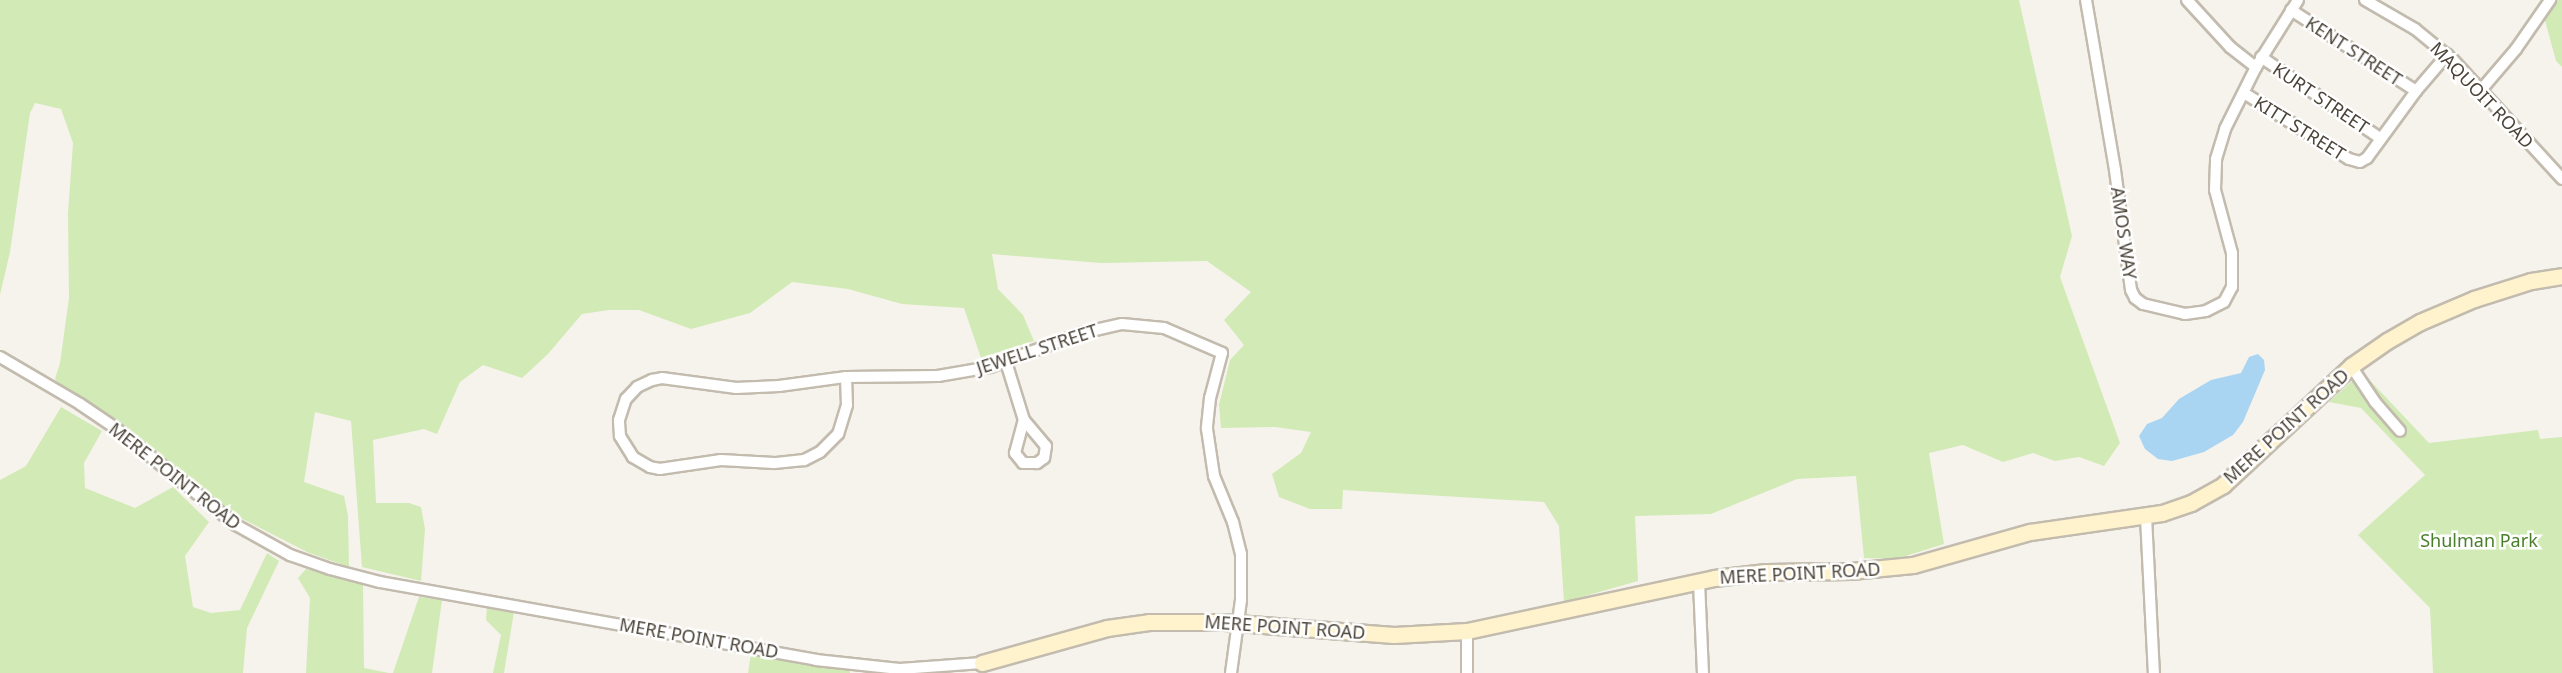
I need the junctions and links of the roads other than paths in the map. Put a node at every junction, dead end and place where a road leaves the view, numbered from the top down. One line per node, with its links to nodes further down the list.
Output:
1 (2086, 0): 11 (street, AMOS WAY)
2 (2187, 0): 8 (street, KURT STREET)
3 (2298, 0): 6 (street, AMOS WAY)
4 (2365, 0): 7 (street, MAQUOIT ROAD)
5 (2550, 0): 9 (street)
6 (2291, 10): 8 (street, AMOS WAY); 10 (street, KENT STREET)
7 (2447, 55): 9 (street, MAQUOIT ROAD); 10 (street)
8 (2258, 62): 11 (street, AMOS WAY); 12 (street, KURT STREET)
9 (2481, 90): 13 (street, MAQUOIT ROAD)
10 (2416, 91): 12 (street)
11 (2244, 93): 12 (street, KITT STREET)
12 (2381, 138)
13 (2562, 179)
14 (2562, 276): 17 (street, MERE POINT ROAD)
15 (0, 357): 25 (street, MERE POINT ROAD)
16 (1006, 362): 18 (street, JEWELL STREET); 19 (street); 23 (street, JEWELL STREET)
17 (2352, 366): 20 (street); 21 (street, MERE POINT ROAD)
18 (846, 377): 18 (street, JEWELL STREET)
19 (1024, 420)
20 (2400, 431)
21 (2146, 516): 22 (street, MERE POINT ROAD); 29 (street)
22 (1699, 582): 24 (street, MERE POINT ROAD); 28 (street)
23 (1238, 623): 24 (street, MERE POINT ROAD); 25 (street, MERE POINT ROAD); 26 (street)
24 (1467, 631): 27 (street)
25 (977, 668)
26 (1231, 673)
27 (1467, 673)
28 (1703, 673)
29 (2154, 673)

